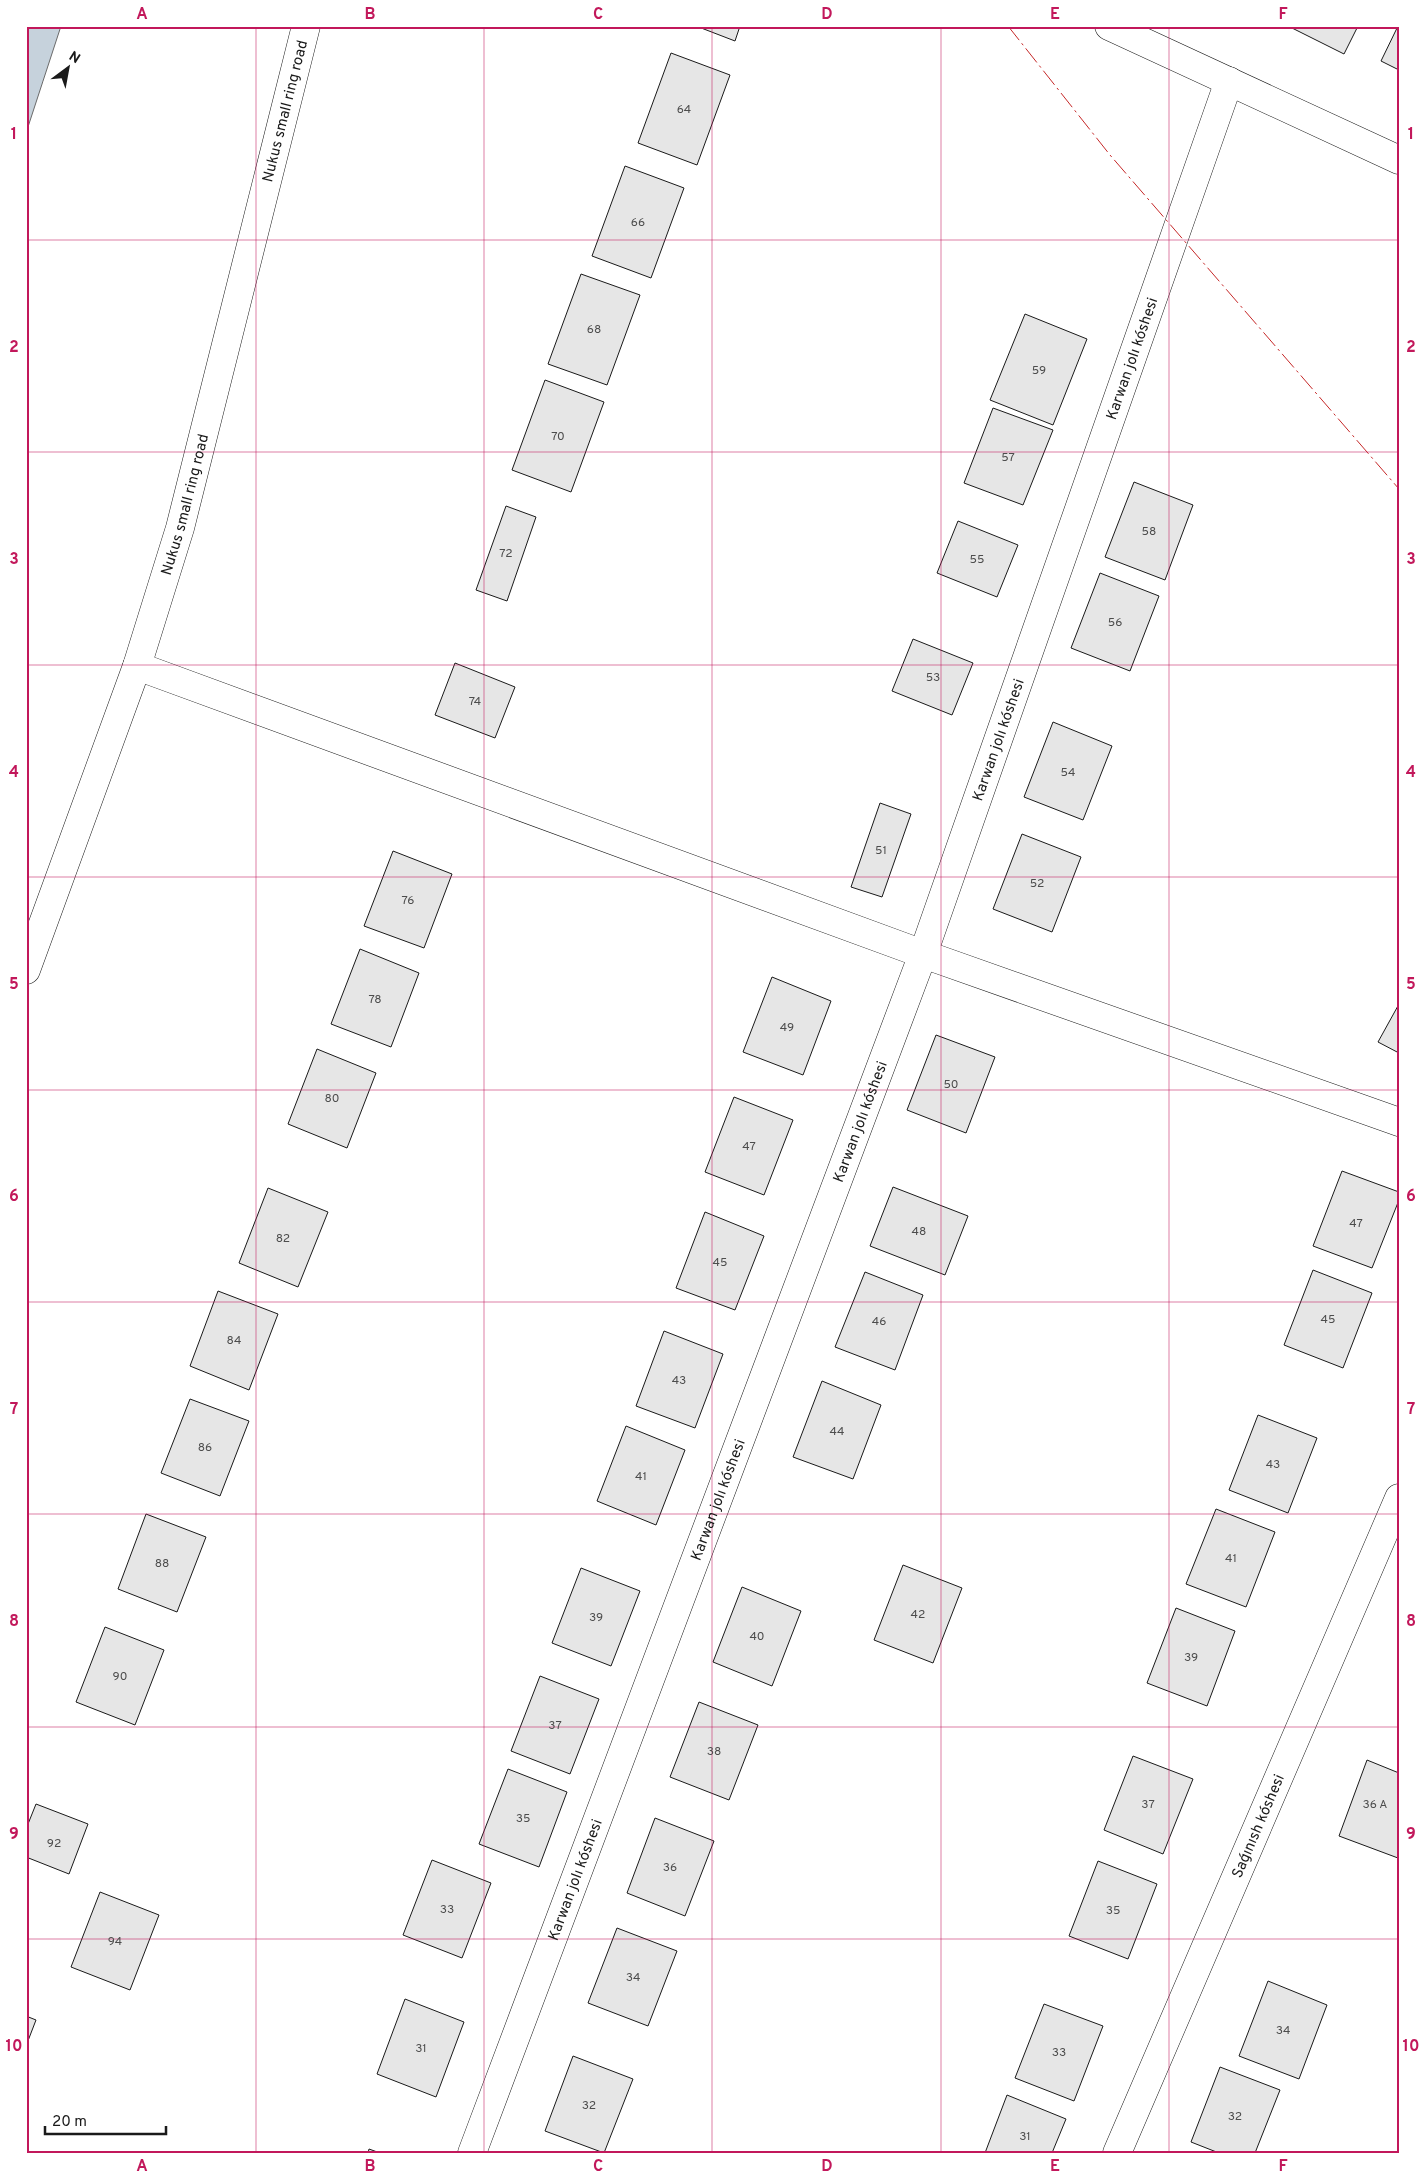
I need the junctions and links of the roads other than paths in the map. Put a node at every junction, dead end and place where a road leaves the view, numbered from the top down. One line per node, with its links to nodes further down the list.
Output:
1 (306, 26): 5 (street, Nukus small ring road)
2 (1109, 26): 3 (street)
3 (1229, 82): 4 (street); 6 (street, Karwan jolı kóshesi)
4 (1399, 160)
5 (137, 666): 6 (street); 7 (street, Nukus small ring road)
6 (923, 954): 8 (street); 10 (street, Karwan jolı kóshesi)
7 (26, 970)
8 (1399, 1122)
9 (1399, 1498): 11 (street, Saǵınısh kóshesi)
10 (472, 2153)
11 (1117, 2153)

